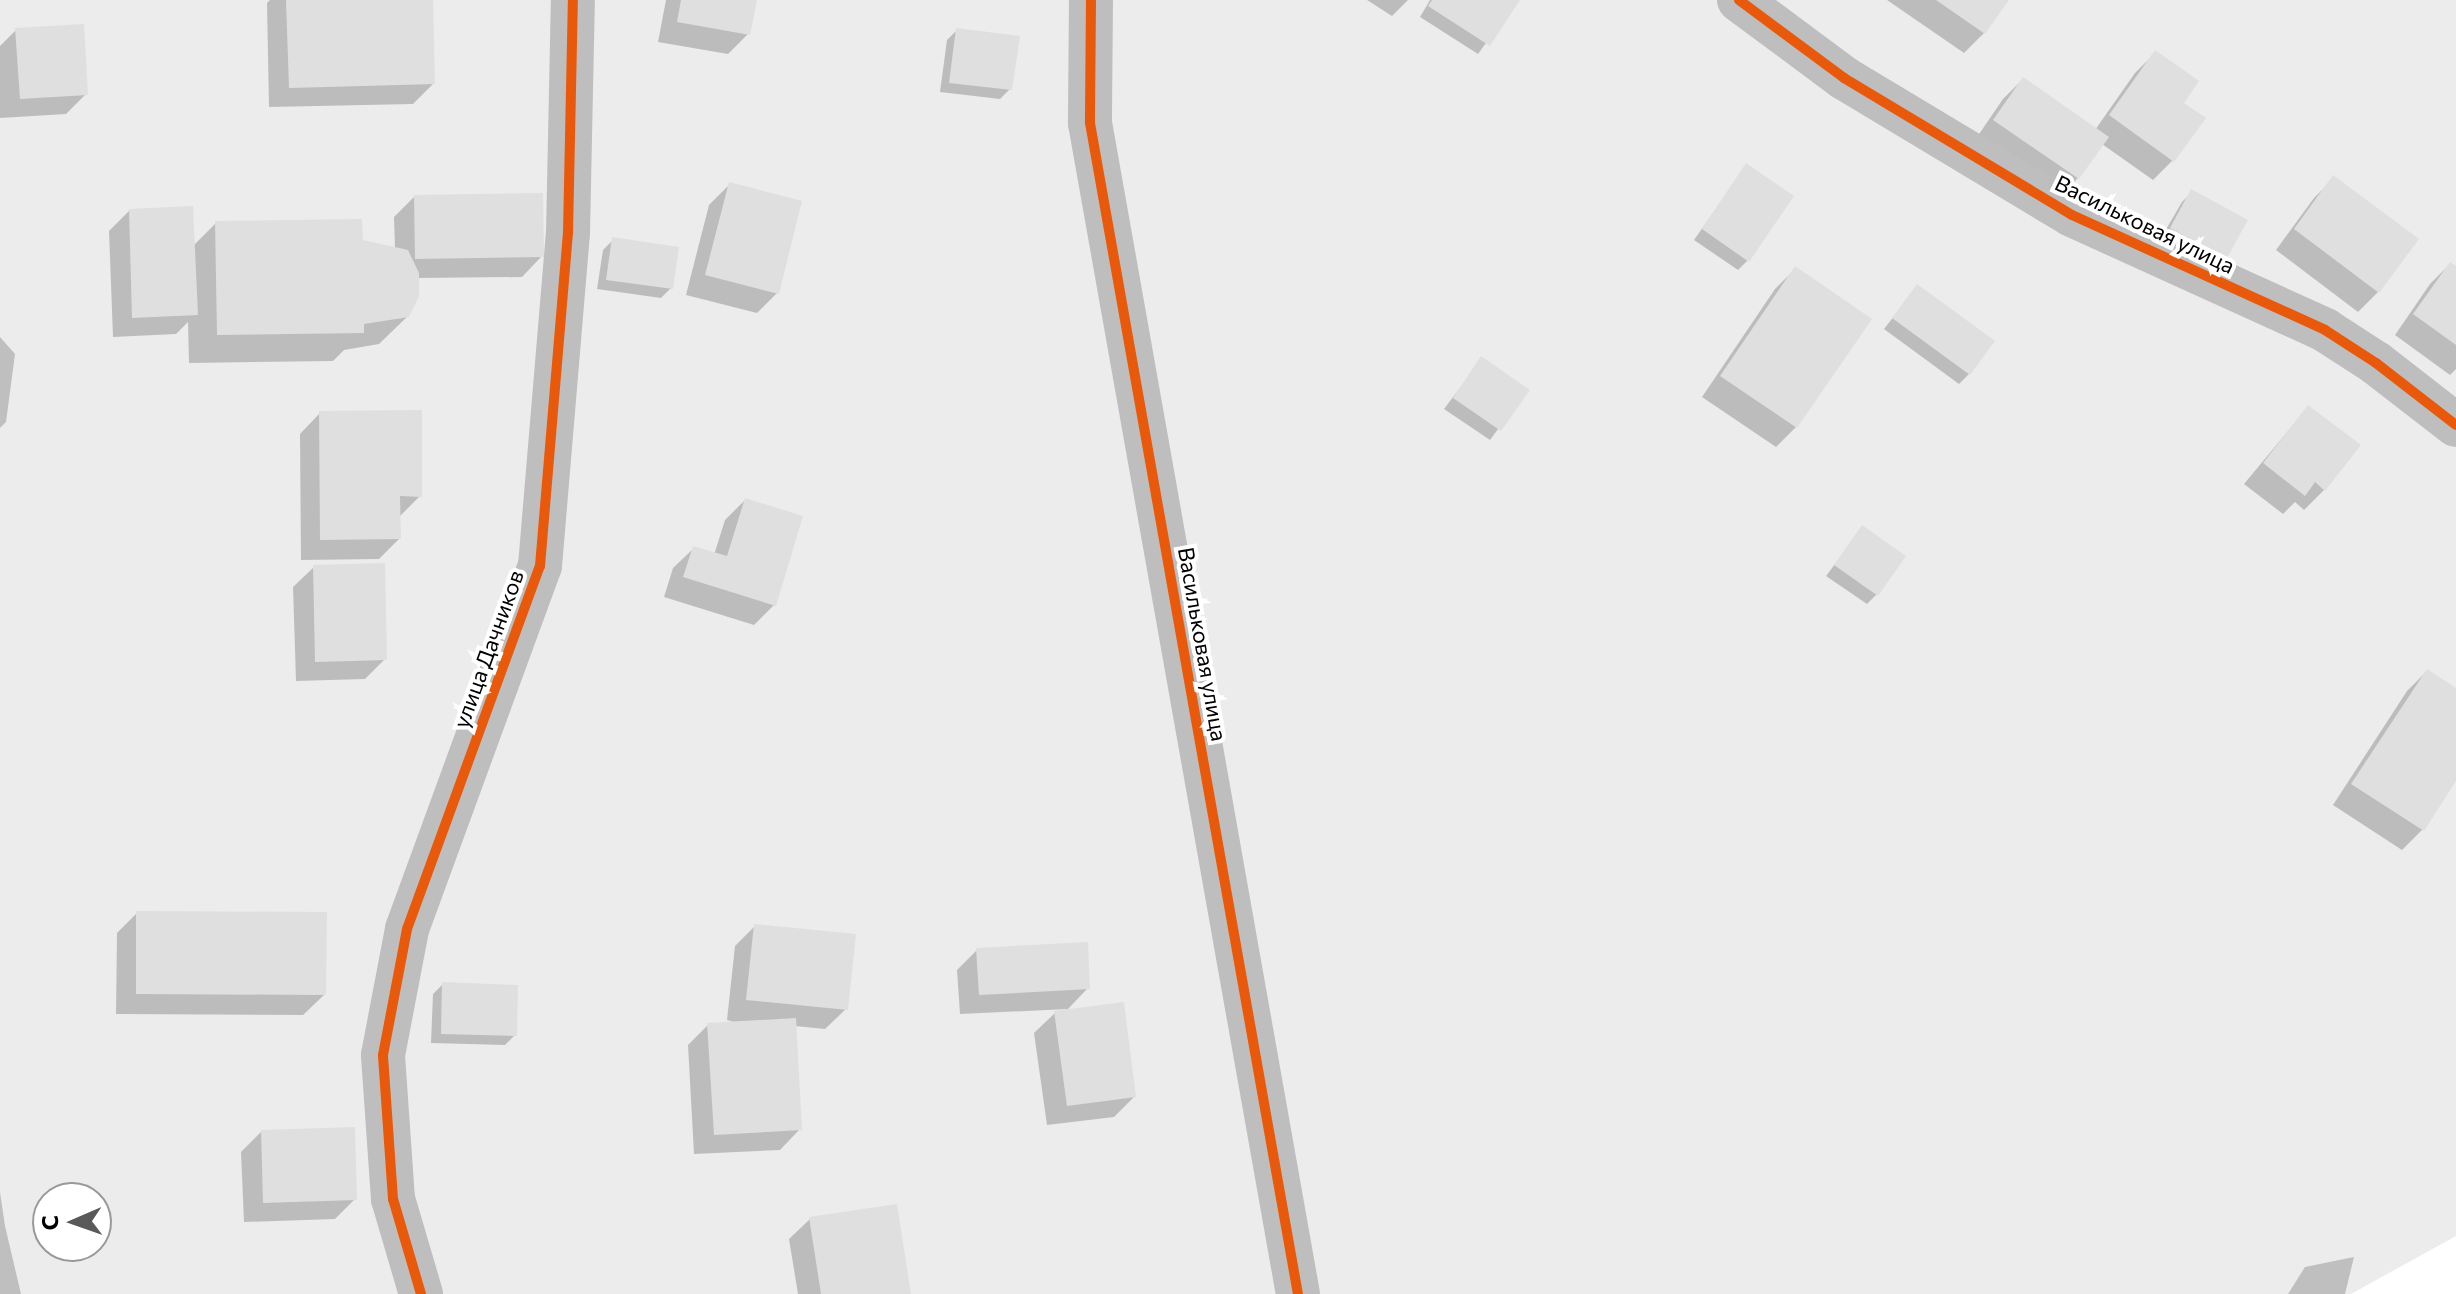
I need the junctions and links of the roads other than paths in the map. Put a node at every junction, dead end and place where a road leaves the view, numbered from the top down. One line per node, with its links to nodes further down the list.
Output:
1 (573, 0): 5 (street, улица Дачников)
2 (1091, 0): 6 (street, Васильковая улица)
3 (1739, 0): 4 (street, Васильковая улица)
4 (2456, 425)
5 (421, 1294)
6 (1298, 1294)

